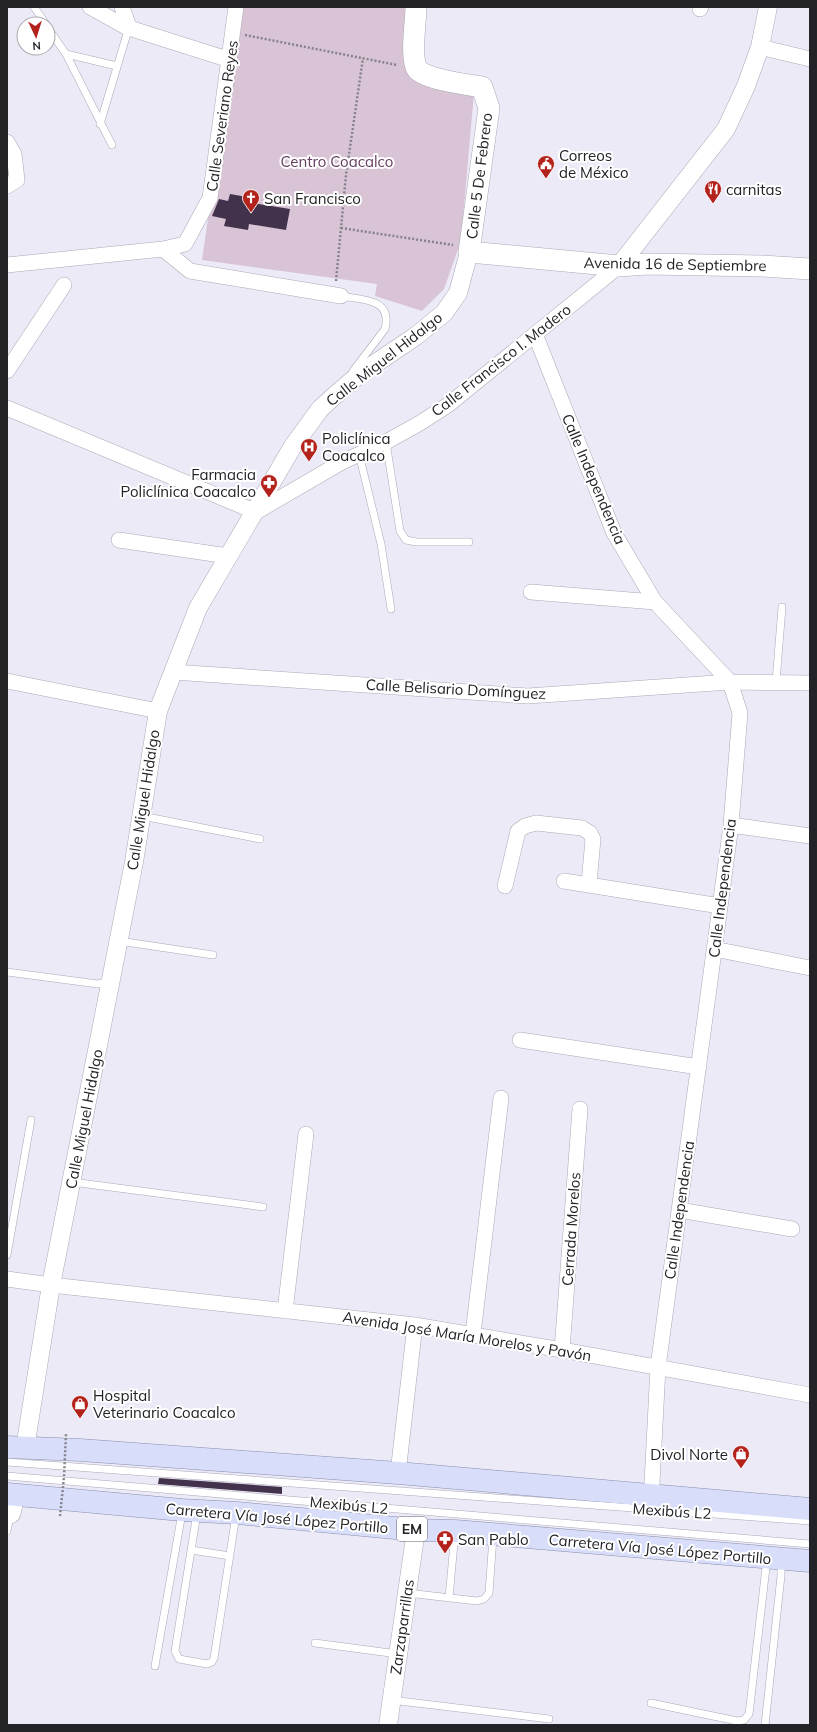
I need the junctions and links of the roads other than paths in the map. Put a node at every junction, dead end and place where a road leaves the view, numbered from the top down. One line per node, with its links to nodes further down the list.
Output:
1 (34, 7): 7 (lane)
2 (90, 7): 8 (street)
3 (122, 7): 8 (street)
4 (236, 7): 13 (street, Calle Severiano Reyes)
5 (416, 7): 20 (main road, Calle 5 De Febrero)
6 (768, 7): 10 (street)
7 (40, 16)
8 (129, 27): 13 (street); 14 (lane)
9 (56, 40): 11 (lane)
10 (760, 47): 12 (street); 22 (street)
11 (66, 54): 14 (lane); 15 (lane)
12 (810, 58)
13 (230, 60): 19 (street, Calle Severiano Reyes)
14 (117, 66): 15 (lane)
15 (100, 124): 17 (lane)
16 (7, 142): 18 (street)
17 (112, 145)
18 (7, 186)
19 (163, 249): 21 (street, Calle Severiano Reyes); 25 (street)
20 (470, 250): 22 (main road, Avenida 16 de Septiembre); 28 (street, Calle Miguel Hidalgo)
21 (7, 265)
22 (619, 266): 23 (main road, Avenida 16 de Septiembre); 26 (street, Calle Francisco I. Madero)
23 (810, 269)
24 (64, 285): 27 (street)
25 (338, 296): 28 (lane)
26 (535, 334): 30 (street, Calle Francisco I. Madero); 37 (street, Calle Independencia)
27 (7, 371)
28 (334, 397): 32 (street, Calle Miguel Hidalgo)
29 (7, 408): 32 (street)
30 (386, 442): 31 (street, Calle Francisco I. Madero); 34 (lane)
31 (359, 454): 32 (street, Calle Francisco I. Madero); 39 (lane)
32 (256, 512): 35 (street, Calle Miguel Hidalgo)
33 (119, 540): 35 (street)
34 (469, 542)
35 (228, 556): 40 (street, Calle Miguel Hidalgo)
36 (531, 592): 37 (street)
37 (655, 602): 42 (street, Calle Independencia)
38 (782, 607): 43 (lane)
39 (391, 609)
40 (173, 672): 42 (street, Calle Belisario Domínguez); 45 (street, Calle Miguel Hidalgo)
41 (7, 681): 45 (street)
42 (730, 682): 43 (street, Calle Belisario Domínguez); 47 (street, Calle Independencia)
43 (776, 682): 44 (street, Calle Belisario Domínguez)
44 (810, 683)
45 (158, 711): 46 (street, Calle Miguel Hidalgo)
46 (141, 816): 49 (lane); 54 (street, Calle Miguel Hidalgo)
47 (731, 825): 48 (street); 53 (street, Calle Independencia)
48 (810, 836)
49 (260, 839)
50 (564, 880): 51 (street)
51 (589, 884): 52 (street); 53 (street)
52 (505, 886)
53 (720, 906): 55 (street, Calle Independencia)
54 (118, 941): 56 (lane); 59 (street, Calle Miguel Hidalgo)
55 (714, 949): 57 (street); 61 (street, Calle Independencia)
56 (213, 955)
57 (810, 968)
58 (7, 972): 59 (lane)
59 (111, 981): 66 (street, Calle Miguel Hidalgo)
60 (520, 1040): 61 (street)
61 (698, 1067): 68 (street, Calle Independencia)
62 (501, 1098): 75 (street)
63 (580, 1109): 76 (street, Cerrada Morelos)
64 (31, 1120): 70 (lane)
65 (306, 1134): 73 (street)
66 (71, 1182): 67 (lane); 72 (street, Calle Miguel Hidalgo)
67 (263, 1207)
68 (679, 1210): 69 (street); 77 (street, Calle Independencia)
69 (792, 1229)
70 (7, 1255)
71 (7, 1279): 72 (street)
72 (51, 1285): 73 (street, Avenida José María Morelos y Pavón); 79 (street, Calle Miguel Hidalgo)
73 (285, 1311): 74 (street, Avenida José María Morelos y Pavón)
74 (415, 1325): 75 (street, Avenida José María Morelos y Pavón); 81 (street)
75 (473, 1334): 76 (street, Avenida José María Morelos y Pavón)
76 (562, 1350): 77 (street, Avenida José María Morelos y Pavón)
77 (658, 1367): 78 (street, Avenida José María Morelos y Pavón); 82 (street, Calle Independencia)
78 (810, 1395)
79 (13, 1447): 81 (main road)
80 (7, 1462): 87 (lane, Mexibús L2)
81 (398, 1474): 82 (main road)
82 (652, 1496): 84 (main road)
83 (9, 1500): 85 (main road, Carretera Vía José López Portillo / EM); 91 (lane, Mexibús L2)
84 (810, 1509)
85 (190, 1511): 86 (main road, Carretera Vía José López Portillo / EM); 92 (lane); 100 (lane)
86 (237, 1513): 88 (main road, Carretera Vía José López Portillo / EM); 93 (lane)
87 (810, 1520)
88 (416, 1530): 89 (main road, Carretera Vía José López Portillo / EM); 96 (street, Zarzaparrillas)
89 (455, 1531): 90 (main road, Carretera Vía José López Portillo / EM); 97 (lane)
90 (493, 1535): 94 (main road, Carretera Vía José López Portillo / EM); 97 (lane)
91 (810, 1544)
92 (191, 1550): 93 (lane); 93 (lane)
93 (230, 1556)
94 (774, 1558): 95 (main road, Carretera Vía José López Portillo / EM); 102 (lane); 105 (lane)
95 (810, 1561)
96 (407, 1593): 97 (lane); 99 (street, Zarzaparrillas)
97 (449, 1598)
98 (314, 1643): 99 (lane)
99 (398, 1654): 101 (street, Zarzaparrillas)
100 (155, 1666)
101 (391, 1700): 103 (lane); 104 (street, Zarzaparrillas)
102 (651, 1703)
103 (549, 1719)
104 (388, 1725)
105 (765, 1725)

